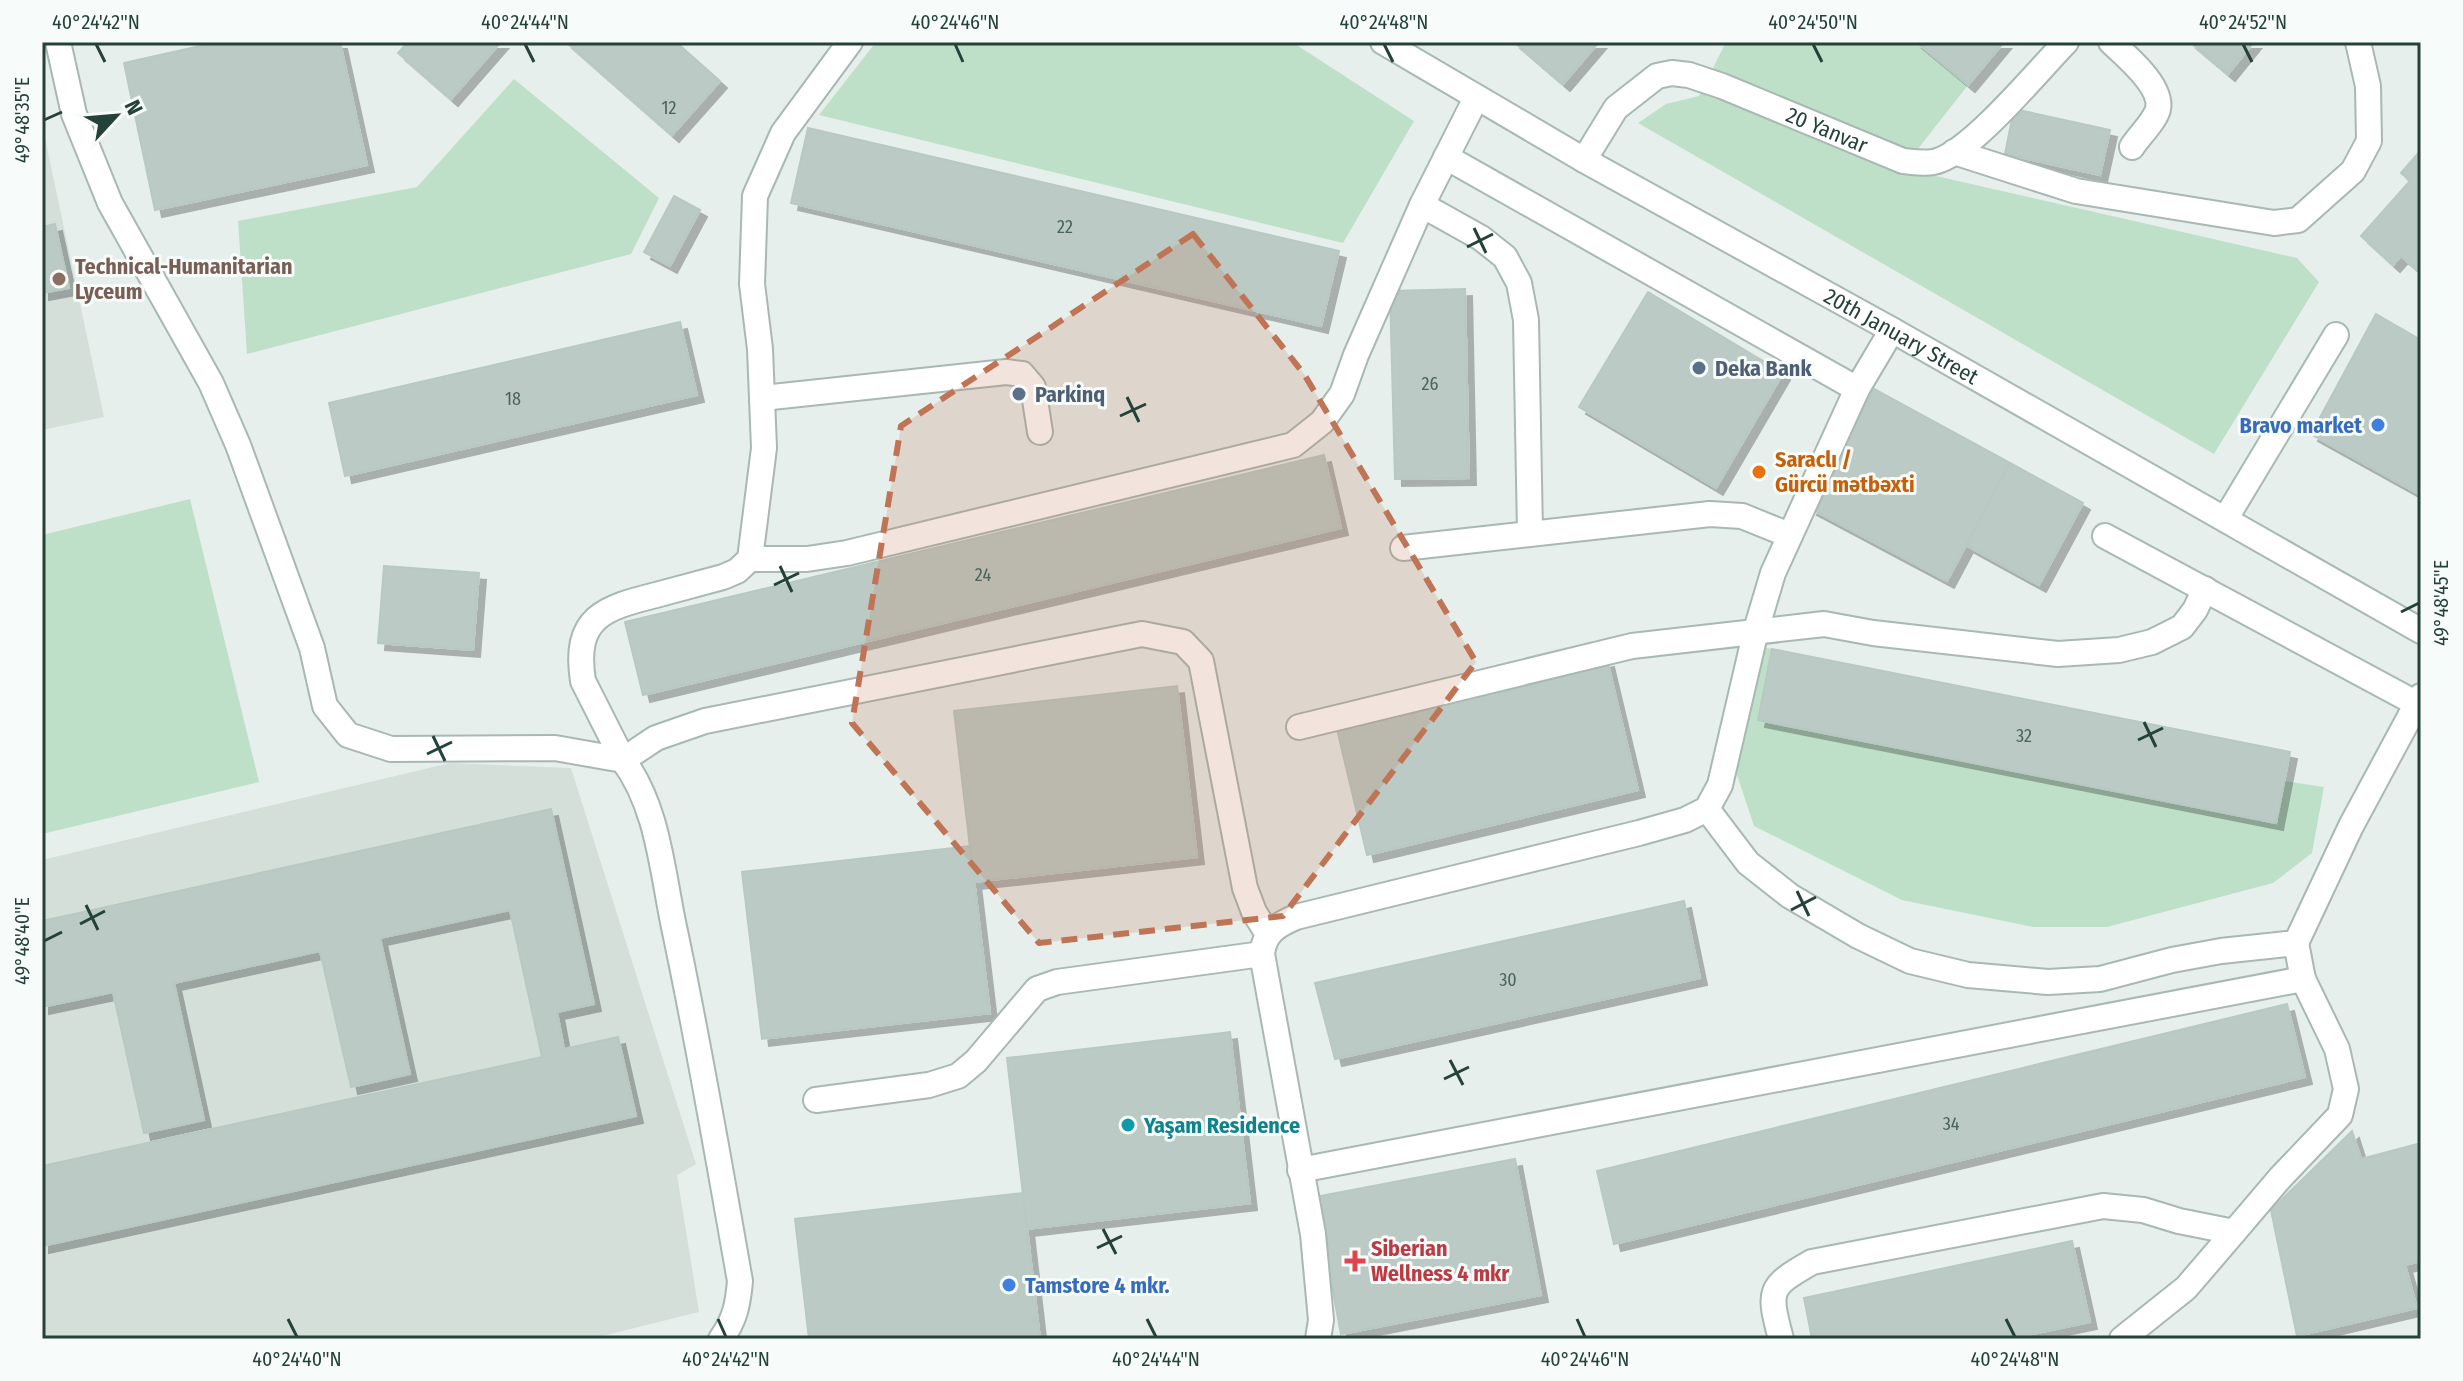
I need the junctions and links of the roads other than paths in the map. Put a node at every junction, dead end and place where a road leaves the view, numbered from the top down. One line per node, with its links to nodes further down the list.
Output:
1 (58, 42): 29 (street)
2 (850, 42): 16 (street)
3 (1383, 42): 7 (street, 20th January Street)
4 (2066, 42): 9 (street, 20 Yanvar)
5 (2111, 42): 8 (street)
6 (2358, 42): 9 (street)
7 (1476, 98): 10 (street); 11 (street, 20th January Street)
8 (2132, 147)
9 (1954, 152): 11 (street, 20 Yanvar)
10 (1446, 157): 12 (street); 15 (street)
11 (1584, 160): 13 (street, 20th January Street)
12 (1422, 205): 19 (street); 23 (street)
13 (1892, 330): 15 (street); 18 (street, 20th January Street)
14 (2336, 335): 18 (street)
15 (1857, 389): 20 (street)
16 (762, 398): 17 (street); 23 (street)
17 (1040, 432)
18 (2226, 518): 26 (street, 20th January Street)
19 (1530, 533): 20 (street); 22 (street)
20 (1789, 535): 25 (street)
21 (2105, 536): 24 (street)
22 (1403, 548)
23 (750, 559): 29 (street)
24 (2205, 589): 25 (street); 27 (street)
25 (1756, 630): 28 (street); 30 (street)
26 (2421, 631)
27 (2419, 702): 31 (street)
28 (1299, 727)
29 (623, 760): 32 (street); 37 (street)
30 (1707, 809): 31 (street); 32 (street)
31 (2296, 943): 33 (street)
32 (1265, 944): 34 (street); 35 (street)
33 (2303, 979): 35 (street); 36 (street)
34 (816, 1100)
35 (1300, 1170): 38 (street)
36 (2234, 1232): 39 (street); 40 (street)
37 (721, 1339)
38 (1318, 1339)
39 (1781, 1339)
40 (2122, 1339)

